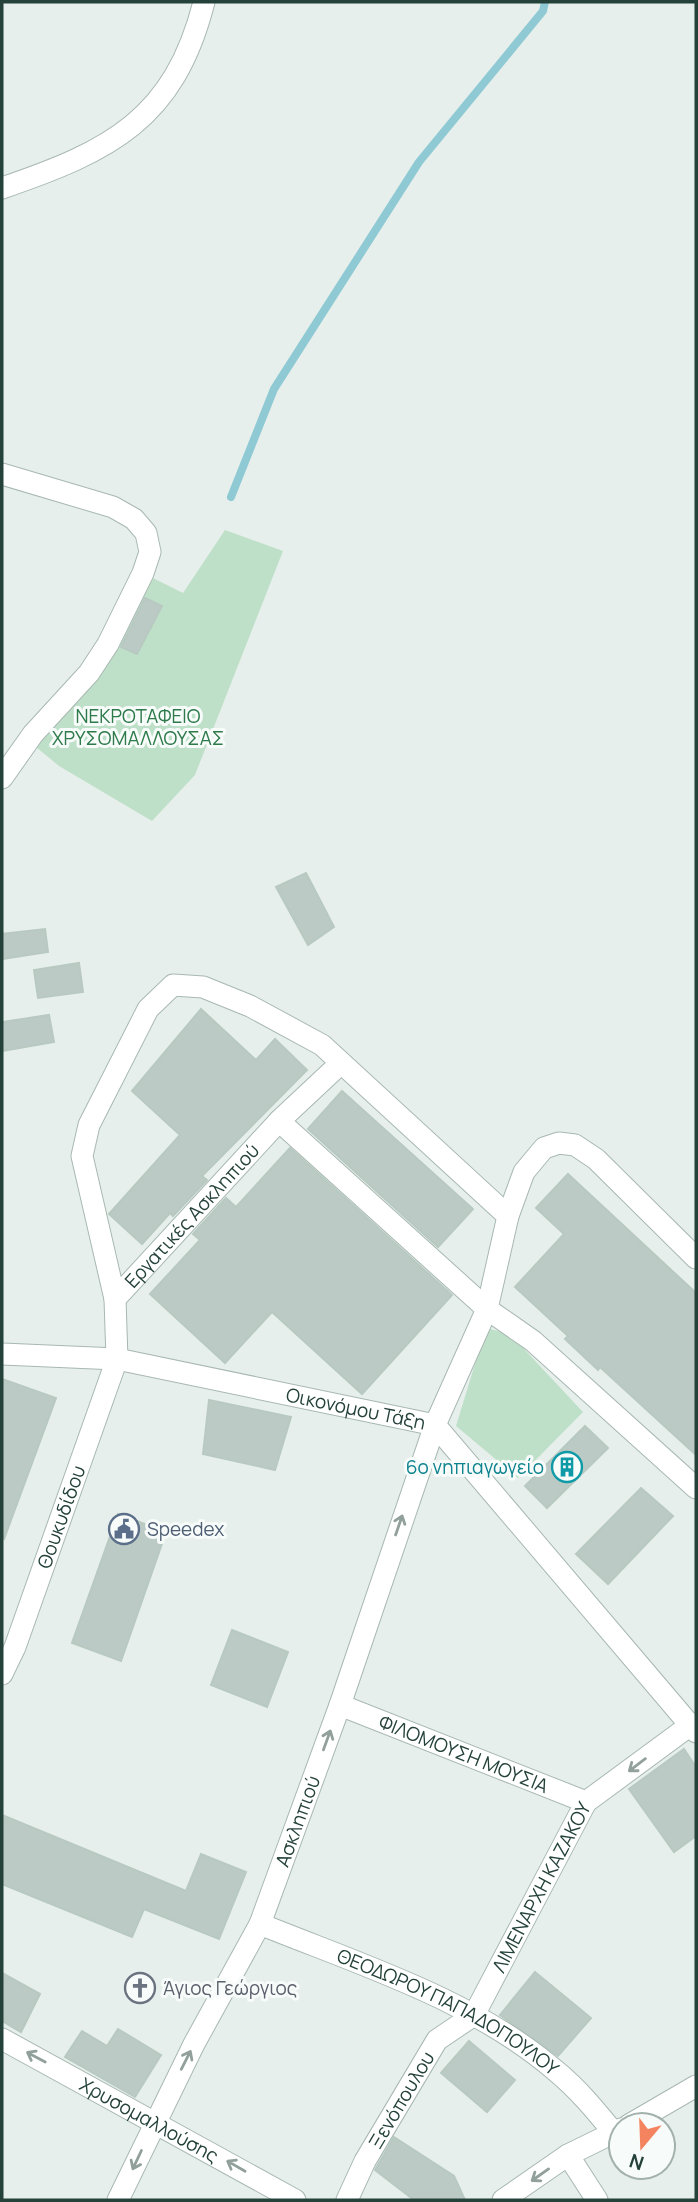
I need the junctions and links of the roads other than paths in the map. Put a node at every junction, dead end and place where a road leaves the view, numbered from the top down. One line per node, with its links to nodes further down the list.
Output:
1 (204, 2): 2 (street)
2 (2, 188)
3 (2, 474): 4 (street)
4 (2, 778)
5 (341, 1063): 6 (street, Εργατικές Ασκληπιού); 7 (street, Εργατικές Ασκληπιού); 9 (street, Εργατικές Ασκληπιού)
6 (279, 1121): 9 (street, Εργατικές Ασκληπιού); 10 (street)
7 (508, 1216): 8 (street); 10 (street)
8 (696, 1258)
9 (115, 1298): 12 (street)
10 (487, 1308): 13 (street); 14 (street)
11 (2, 1354): 12 (street, Οικονόμου Τάξη)
12 (117, 1359): 13 (street, Οικονόμου Τάξη); 15 (street, Θουκυδίδου)
13 (435, 1425): 16 (street, Ασκληπιού, one-way to 13); 17 (street, Οικονόμου Τάξη)
14 (696, 1488)
15 (2, 1674)
16 (340, 1705): 18 (street, ΦΙΛΟΜΟΥΣΗ ΜΟΥΣΙΑ); 19 (street, Ασκληπιού, one-way to 16)
17 (694, 1728): 18 (street, ΛΙΜΕΝΑΡΧΗ ΚΑΖΑΚΟΥ, one-way to 18)
18 (586, 1802): 20 (street, ΛΙΜΕΝΑΡΧΗ ΚΑΖΑΚΟΥ)
19 (260, 1924): 20 (street, ΘΕΟΔΩΡΟΥ ΠΑΠΑΔΟΠΟΥΛΟΥ); 25 (street, Ασκληπιού, one-way to 19)
20 (474, 2015): 24 (street, ΘΕΟΔΩΡΟΥ ΠΑΠΑΔΟΠΟΥΛΟΥ); 30 (street, Ξενόπουλου)
21 (2, 2039): 25 (street, Χρυσομαλλούσης, one-way to 21)
22 (696, 2085): 23 (street)
23 (652, 2111)
24 (607, 2117)
25 (155, 2121): 28 (street, Ασκληπιού, one-way to 28); 29 (street, Χρυσομαλλούσης, one-way to 25)
26 (607, 2136): 27 (street)
27 (568, 2155): 31 (street, one-way to 31); 32 (street)
28 (118, 2200)
29 (295, 2200)
30 (347, 2200)
31 (503, 2200)
32 (597, 2200)

